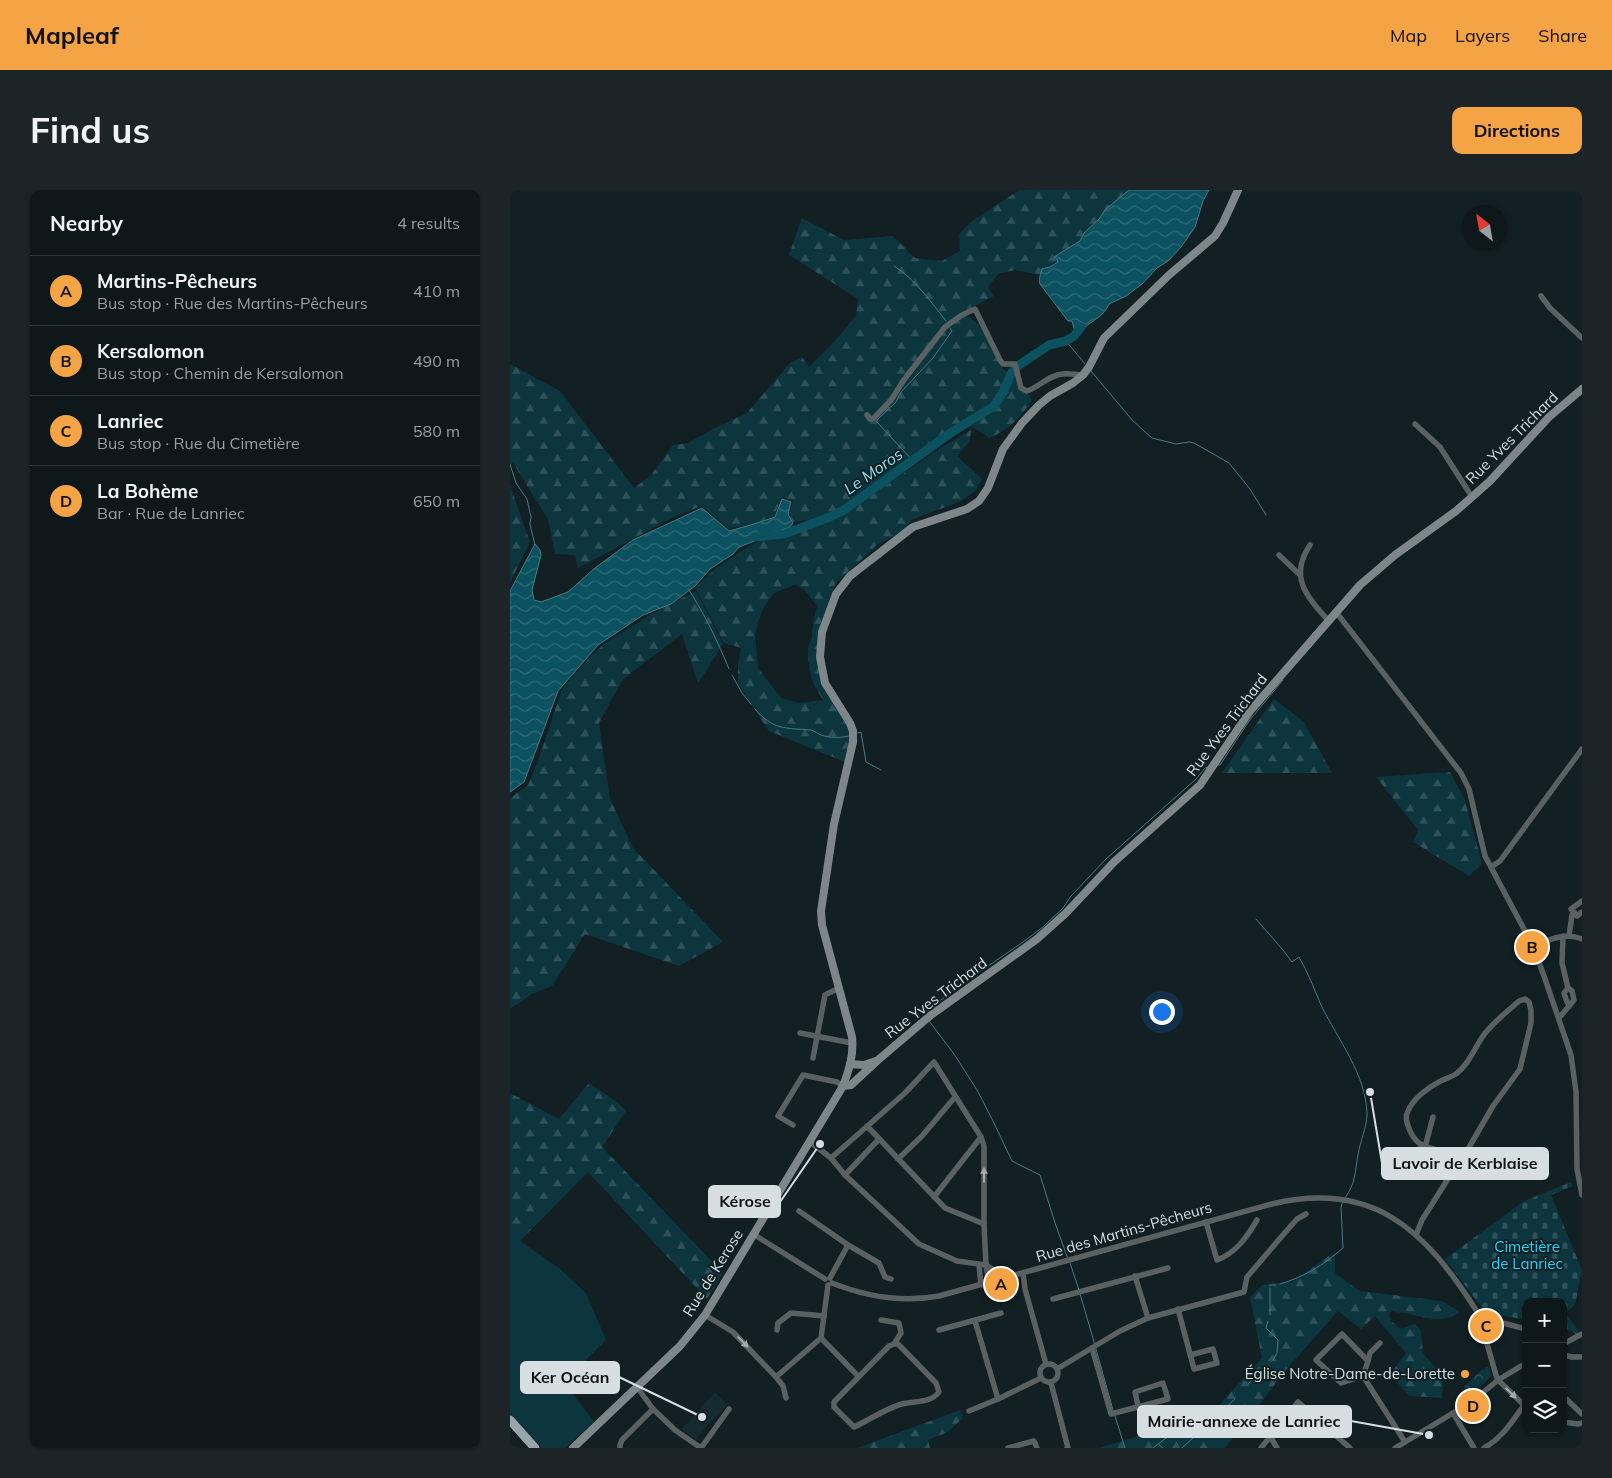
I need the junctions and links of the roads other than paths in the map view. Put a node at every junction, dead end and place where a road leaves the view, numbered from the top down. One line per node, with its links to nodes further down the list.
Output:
1 (1238, 190): 4 (main road)
2 (1541, 296): 3 (street)
3 (1582, 338)
4 (1083, 375): 6 (street); 22 (main road, Rue de Kerose)
5 (1582, 389): 8 (main road, Rue Yves Trichard)
6 (867, 415)
7 (1415, 424): 8 (street)
8 (1472, 497): 12 (main road, Rue Yves Trichard)
9 (1310, 545): 11 (street)
10 (1279, 555): 11 (street)
11 (1300, 576): 13 (street)
12 (1336, 612): 13 (main road, Rue Yves Trichard); 15 (street)
13 (1328, 620): 28 (main road, Rue Yves Trichard)
14 (1582, 749): 15 (street)
15 (1491, 867): 21 (street)
16 (1582, 901): 17 (street)
17 (1574, 912): 18 (street); 19 (street)
18 (1582, 912)
19 (1566, 936): 20 (street); 21 (street); 23 (street)
20 (1582, 939)
21 (1533, 946): 23 (street)
22 (839, 988): 25 (street); 26 (main road, Rue de Kerose)
23 (1558, 1018): 40 (street)
24 (800, 1034): 25 (street)
25 (817, 1036): 26 (street); 27 (street)
26 (852, 1042): 29 (main road, Rue de Kerose)
27 (813, 1058)
28 (878, 1060): 29 (main road); 30 (main road, Rue Yves Trichard)
29 (850, 1066): 30 (main road); 31 (main road, Rue de Kerose)
30 (865, 1073): 31 (main road)
31 (843, 1086): 34 (street); 38 (main road, Rue de Kerose)
32 (956, 1097): 35 (street); 36 (street); 42 (street)
33 (1433, 1117): 39 (street)
34 (793, 1125)
35 (868, 1126): 37 (street); 41 (street)
36 (981, 1137): 47 (street); 52 (street, one-way to 36)
37 (879, 1139): 42 (street); 45 (street)
38 (809, 1142): 41 (street); 53 (main road, Rue de Kerose)
39 (1424, 1146): 43 (street); 43 (street); 44 (street)
40 (1580, 1149): 46 (street)
41 (832, 1158): 45 (street)
42 (898, 1159): 47 (street)
43 (1454, 1161): 54 (street)
44 (1411, 1164)
45 (844, 1175): 56 (street)
46 (1582, 1195)
47 (934, 1197): 52 (street)
48 (799, 1211): 55 (street)
49 (1306, 1214): 66 (street)
50 (1257, 1220): 51 (street)
51 (1206, 1222): 54 (street, Rue des Martins-Pêcheurs); 58 (street, Rue des Martins-Pêcheurs)
52 (984, 1224): 56 (street)
53 (753, 1234): 62 (street, Rue des Martins-Pêcheurs); 68 (main road, Rue de Kerose)
54 (1416, 1234): 73 (street, Rue des Martins-Pêcheurs)
55 (848, 1246): 61 (street); 62 (street)
56 (983, 1265): 60 (street); 63 (street); 64 (street)
57 (1168, 1268): 59 (street)
58 (1023, 1273): 60 (street, Rue des Martins-Pêcheurs); 87 (street)
59 (1135, 1276): 65 (street); 70 (street)
60 (1007, 1278): 63 (street, Rue des Martins-Pêcheurs)
61 (891, 1279)
62 (829, 1281): 64 (street, Rue des Martins-Pêcheurs); 69 (street)
63 (989, 1283): 64 (street, Rue des Martins-Pêcheurs)
64 (982, 1285)
65 (1053, 1299)
66 (1178, 1309): 70 (street); 83 (street)
67 (1000, 1313): 72 (street)
68 (705, 1314): 92 (street, one-way to 92); 96 (main road, Rue de Kerose)
69 (824, 1316): 75 (street); 78 (street)
70 (1148, 1318): 82 (street)
71 (881, 1320): 81 (street)
72 (975, 1321): 76 (street); 98 (street)
73 (1480, 1321): 74 (street); 94 (street, Rue des Martins-Pêcheurs)
74 (1522, 1328)
75 (777, 1330)
76 (939, 1330)
77 (1582, 1334): 79 (street)
78 (821, 1338): 90 (street); 92 (street)
79 (1567, 1341)
80 (1380, 1343): 86 (street)
81 (894, 1344): 90 (street); 90 (street)
82 (1092, 1348): 89 (street); 101 (street)
83 (1190, 1355): 83 (street)
84 (1567, 1356): 85 (street)
85 (1582, 1357)
86 (1368, 1361): 91 (street); 91 (street)
87 (1046, 1364): 89 (street); 93 (street)
88 (1522, 1365): 94 (street)
89 (1057, 1369): 95 (street)
90 (858, 1376)
91 (1363, 1376): 112 (street)
92 (776, 1377): 97 (street)
93 (1041, 1378): 95 (street); 98 (street)
94 (1498, 1380): 100 (street, one-way to 100); 106 (street)
95 (1051, 1383): 119 (street)
96 (636, 1387): 102 (street); 114 (main road, Rue de Kerose)
97 (786, 1398)
98 (998, 1399): 105 (street)
99 (1567, 1400): 107 (street)
100 (1522, 1403)
101 (1138, 1406): 101 (street)
102 (654, 1409): 115 (street); 116 (street)
103 (729, 1409): 116 (street)
104 (1522, 1410): 125 (street)
105 (969, 1411)
106 (1453, 1413): 112 (street); 124 (street)
107 (1582, 1413)
108 (510, 1420): 113 (main road)
109 (1582, 1422): 110 (street)
110 (1567, 1423)
111 (1270, 1436): 120 (street); 121 (street); 122 (street)
112 (1404, 1442): 123 (street)
113 (535, 1448)
114 (573, 1448)
115 (620, 1448)
116 (701, 1448)
117 (1008, 1448): 118 (street)
118 (1036, 1448)
119 (1068, 1448)
120 (1261, 1448)
121 (1278, 1448)
122 (1350, 1448)
123 (1395, 1448)
124 (1474, 1448)
125 (1484, 1448)

